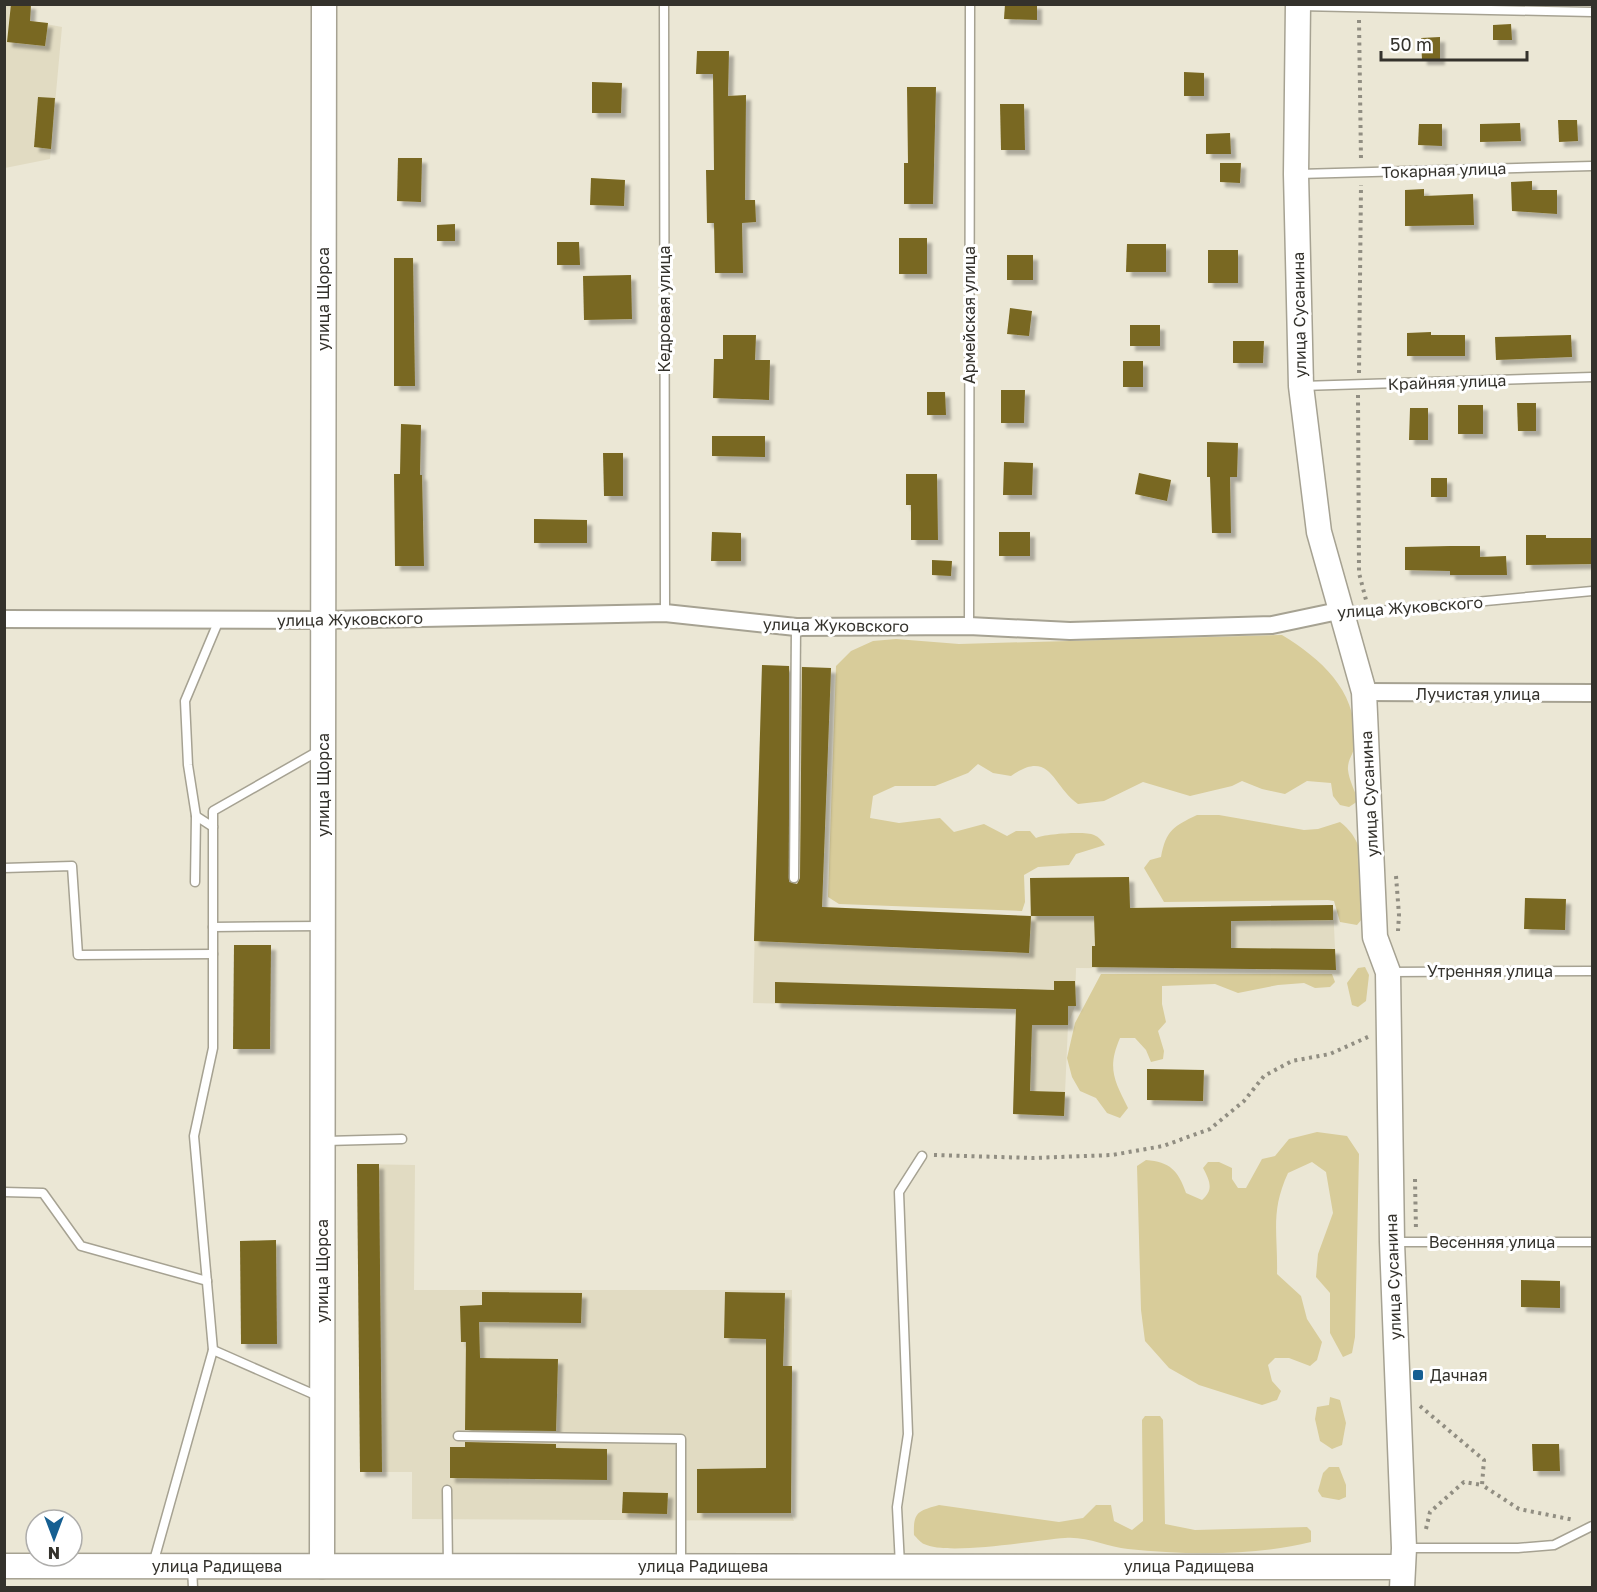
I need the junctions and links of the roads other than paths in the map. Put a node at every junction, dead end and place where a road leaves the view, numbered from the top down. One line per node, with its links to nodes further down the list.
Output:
1 (324, 4): 15 (street, улица Щорса)
2 (664, 4): 12 (lane, Кедровая улица)
3 (969, 4): 16 (lane, Армейская улица)
4 (1298, 5): 5 (lane); 7 (street, улица Сусанина)
5 (1593, 12)
6 (1593, 166): 7 (lane, Токарная улица)
7 (1296, 174): 9 (street, улица Сусанина)
8 (1593, 377): 9 (lane, Крайняя улица)
9 (1301, 386): 11 (street, улица Сусанина)
10 (1593, 591): 11 (lane, улица Жуковского)
11 (1343, 610): 16 (street, улица Жуковского); 18 (street, улица Сусанина)
12 (664, 614): 15 (street, улица Жуковского); 17 (street, улица Жуковского)
13 (4, 619): 14 (street, улица Жуковского)
14 (219, 619): 15 (street, улица Жуковского); 21 (lane)
15 (323, 620): 20 (street, улица Щорса)
16 (969, 626): 17 (street, улица Жуковского)
17 (796, 627): 24 (lane)
18 (1364, 692): 19 (street, Лучистая улица); 30 (street, улица Сусанина)
19 (1593, 693)
20 (323, 748): 22 (lane); 26 (street, улица Щорса)
21 (196, 816): 22 (lane); 25 (lane)
22 (213, 827): 27 (lane)
23 (4, 868): 28 (lane)
24 (794, 878)
25 (195, 882)
26 (323, 926): 27 (lane); 32 (street, улица Щорса)
27 (213, 927): 28 (lane)
28 (213, 954): 37 (lane)
29 (1593, 971): 30 (lane, Утренняя улица)
30 (1388, 972): 35 (street, улица Сусанина)
31 (402, 1140): 32 (lane)
32 (322, 1141): 39 (street, улица Щорса)
33 (922, 1156): 49 (lane)
34 (4, 1192): 37 (lane)
35 (1392, 1242): 36 (lane, Весенняя улица); 43 (street, улица Сусанина)
36 (1593, 1242)
37 (207, 1281): 38 (lane)
38 (213, 1350): 39 (lane); 45 (lane)
39 (322, 1398): 46 (street, улица Щорса)
40 (458, 1437): 48 (lane)
41 (447, 1490): 47 (lane)
42 (1593, 1526): 43 (lane)
43 (1407, 1562): 49 (street, улица Радищева)
44 (4, 1566): 45 (street, улица Радищева)
45 (152, 1566): 50 (street, улица Радищева)
46 (322, 1566): 47 (street, улица Радищева); 50 (street, улица Радищева)
47 (448, 1566): 48 (street, улица Радищева)
48 (681, 1566): 49 (street, улица Радищева)
49 (900, 1566)
50 (193, 1577)

